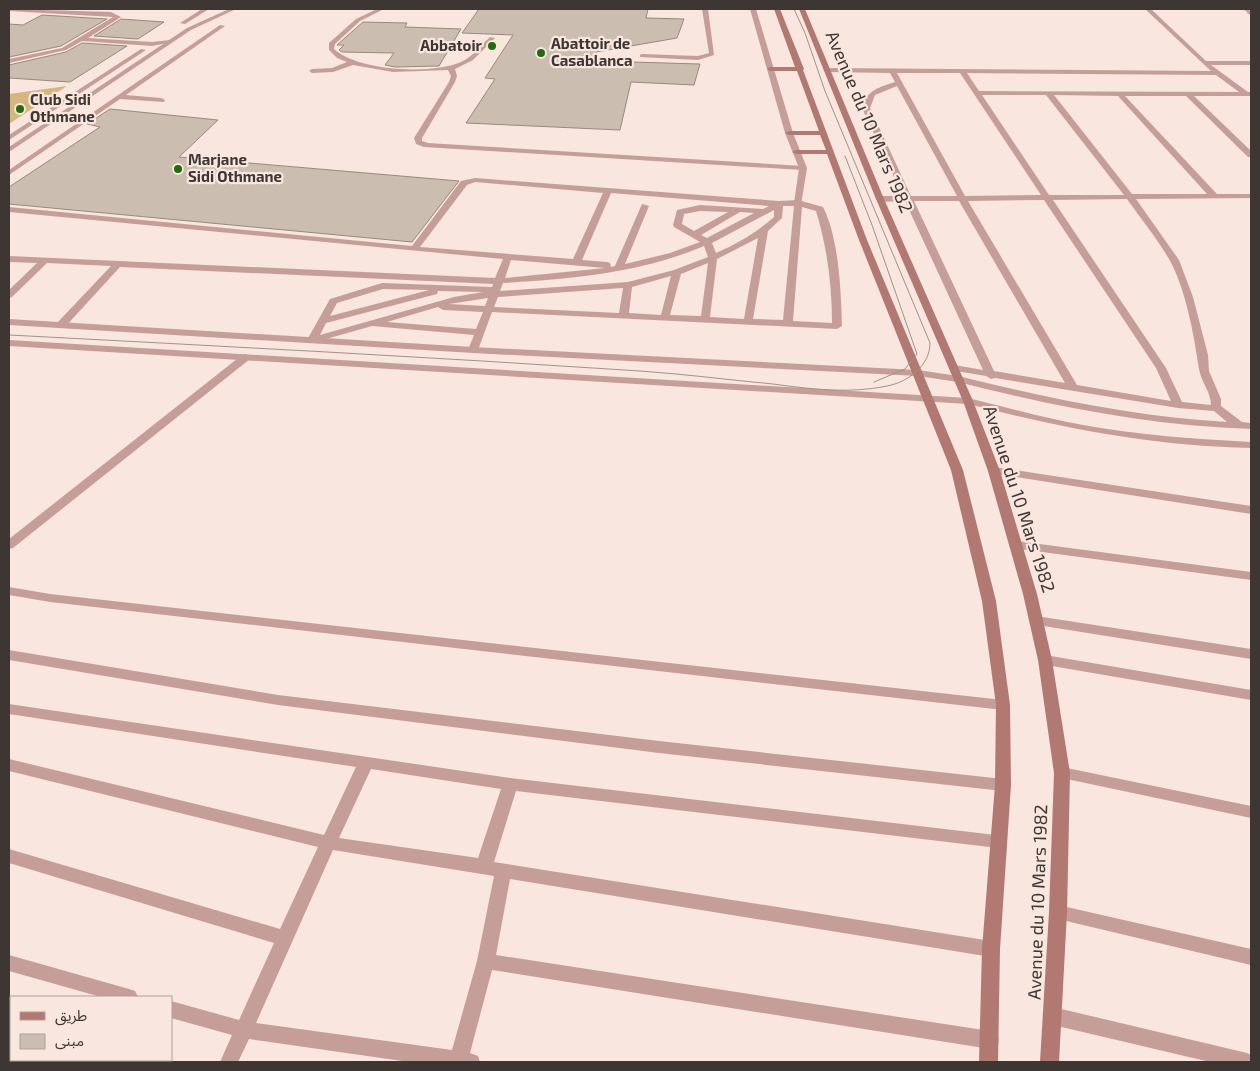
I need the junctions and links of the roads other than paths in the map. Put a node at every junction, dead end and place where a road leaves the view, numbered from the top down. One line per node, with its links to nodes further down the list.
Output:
1 (9, 9): 11 (street)
2 (206, 9): 12 (street)
3 (232, 9): 15 (street)
4 (381, 9): 19 (street)
5 (705, 9): 17 (street)
6 (752, 9): 23 (street)
7 (777, 9): 24 (main road)
8 (802, 9): 25 (main road, Avenue du 10 Mars 1982)
9 (1148, 9): 20 (street)
10 (222, 26): 37 (street)
11 (92, 33): 12 (street); 14 (street)
12 (161, 38): 15 (street); 16 (street)
13 (492, 38): 22 (street)
14 (82, 39): 16 (street); 18 (street)
15 (170, 42): 16 (street); 42 (street)
16 (152, 44): 41 (street)
17 (642, 56)
18 (9, 61)
19 (354, 62): 22 (street); 29 (street)
20 (1204, 63): 21 (street); 30 (street)
21 (1251, 63)
22 (451, 68): 46 (street)
23 (770, 69): 24 (main road); 39 (street)
24 (800, 69): 40 (main road)
25 (827, 70): 26 (street); 54 (main road, Avenue du 10 Mars 1982)
26 (892, 70): 27 (street); 31 (street)
27 (962, 70): 30 (street); 33 (street)
28 (1251, 70): 30 (street)
29 (312, 72)
30 (1216, 72): 36 (street)
31 (899, 83): 53 (street); 55 (street)
32 (1186, 93): 35 (street); 36 (street); 45 (street)
33 (979, 94): 34 (street); 52 (street)
34 (1049, 94): 35 (street); 49 (street)
35 (1120, 94): 50 (street)
36 (1249, 96)
37 (117, 97): 38 (street); 47 (street)
38 (161, 100)
39 (788, 133): 40 (main road); 43 (street)
40 (824, 133): 44 (main road)
41 (9, 138)
42 (9, 150)
43 (796, 152): 44 (main road); 46 (street)
44 (831, 152): 94 (main road)
45 (1251, 155)
46 (803, 168): 56 (street)
47 (9, 173)
48 (608, 190): 57 (street); 65 (street); 70 (street)
49 (1128, 196): 50 (street); 52 (street); 101 (street)
50 (1214, 196): 51 (street)
51 (1251, 196)
52 (1045, 197): 53 (street); 100 (street)
53 (962, 198): 55 (street); 97 (street)
54 (880, 199): 55 (street); 95 (main road, Avenue du 10 Mars 1982)
55 (910, 199): 96 (street)
56 (798, 202): 57 (street); 87 (street); 87 (street)
57 (779, 204): 61 (street); 62 (street)
58 (645, 206): 72 (street)
59 (9, 210): 65 (street)
60 (738, 210): 61 (street); 63 (street); 63 (street)
61 (762, 212): 64 (street)
62 (764, 232): 67 (street); 85 (street)
63 (694, 235): 64 (street)
64 (711, 240): 67 (street); 72 (street)
65 (414, 249): 66 (street)
66 (508, 257): 70 (street); 75 (street)
67 (713, 258): 73 (street); 82 (street)
68 (9, 259): 69 (street)
69 (44, 261): 71 (street); 77 (street)
70 (576, 263): 72 (street)
71 (117, 265): 75 (street); 88 (street)
72 (619, 266): 75 (street)
73 (677, 272): 74 (street); 81 (street)
74 (628, 285): 75 (street); 80 (street)
75 (495, 288): 76 (street); 78 (street); 79 (street)
76 (446, 289): 84 (street); 84 (street)
77 (9, 295)
78 (428, 306): 79 (street); 86 (street)
79 (488, 308): 80 (street); 89 (street)
80 (624, 316): 81 (street)
81 (665, 317): 82 (street)
82 (706, 320): 85 (street)
83 (9, 322): 88 (street)
84 (323, 322): 90 (street)
85 (748, 322): 87 (street)
86 (368, 323): 89 (street); 90 (street)
87 (788, 323)
88 (61, 325): 90 (street)
89 (480, 332): 92 (street)
90 (312, 340): 92 (street)
91 (9, 343): 93 (street)
92 (473, 350): 94 (street)
93 (246, 357): 98 (street); 106 (street)
94 (918, 374): 95 (street); 98 (main road)
95 (956, 374): 96 (street); 99 (main road, Avenue du 10 Mars 1982); 102 (street)
96 (991, 376): 97 (street)
97 (1073, 388): 100 (street)
98 (927, 398): 99 (street); 115 (main road)
99 (968, 401): 103 (street); 104 (main road, Avenue du 10 Mars 1982)
100 (1178, 405): 101 (street)
101 (1216, 407): 102 (street)
102 (1245, 426)
103 (1251, 445)
104 (994, 471): 105 (street); 107 (main road, Avenue du 10 Mars 1982)
105 (1251, 510)
106 (9, 545)
107 (1017, 545): 108 (street); 110 (main road, Avenue du 10 Mars 1982)
108 (1251, 576)
109 (9, 591): 115 (street)
110 (1036, 621): 111 (street); 113 (main road, Avenue du 10 Mars 1982)
111 (1251, 654)
112 (9, 655): 121 (street)
113 (1045, 660): 114 (street); 119 (main road, Avenue du 10 Mars 1982)
114 (1251, 694)
115 (1003, 705): 121 (main road)
116 (9, 709): 117 (street)
117 (366, 763): 120 (street); 124 (street)
118 (9, 765): 124 (street)
119 (1062, 773): 122 (street); 128 (main road, Avenue du 10 Mars 1982)
120 (510, 784): 123 (street); 126 (street)
121 (1003, 785): 123 (main road)
122 (1251, 812)
123 (998, 841): 130 (main road)
124 (328, 843): 126 (street); 129 (street)
125 (9, 856): 129 (street)
126 (484, 866): 127 (street)
127 (502, 871): 130 (street); 132 (street)
128 (1058, 912): 131 (street); 136 (main road, Avenue du 10 Mars 1982)
129 (284, 938): 137 (street)
130 (992, 948): 138 (main road)
131 (1251, 957)
132 (486, 961): 138 (street); 140 (street)
133 (9, 963): 134 (street)
134 (125, 996)
135 (172, 1009): 137 (street)
136 (1053, 1016): 142 (main road, Avenue du 10 Mars 1982); 143 (street)
137 (244, 1030): 139 (street); 140 (street)
138 (990, 1040): 141 (main road)
139 (229, 1062)
140 (462, 1062)
141 (989, 1062)
142 (1050, 1062)
143 (1247, 1062)

